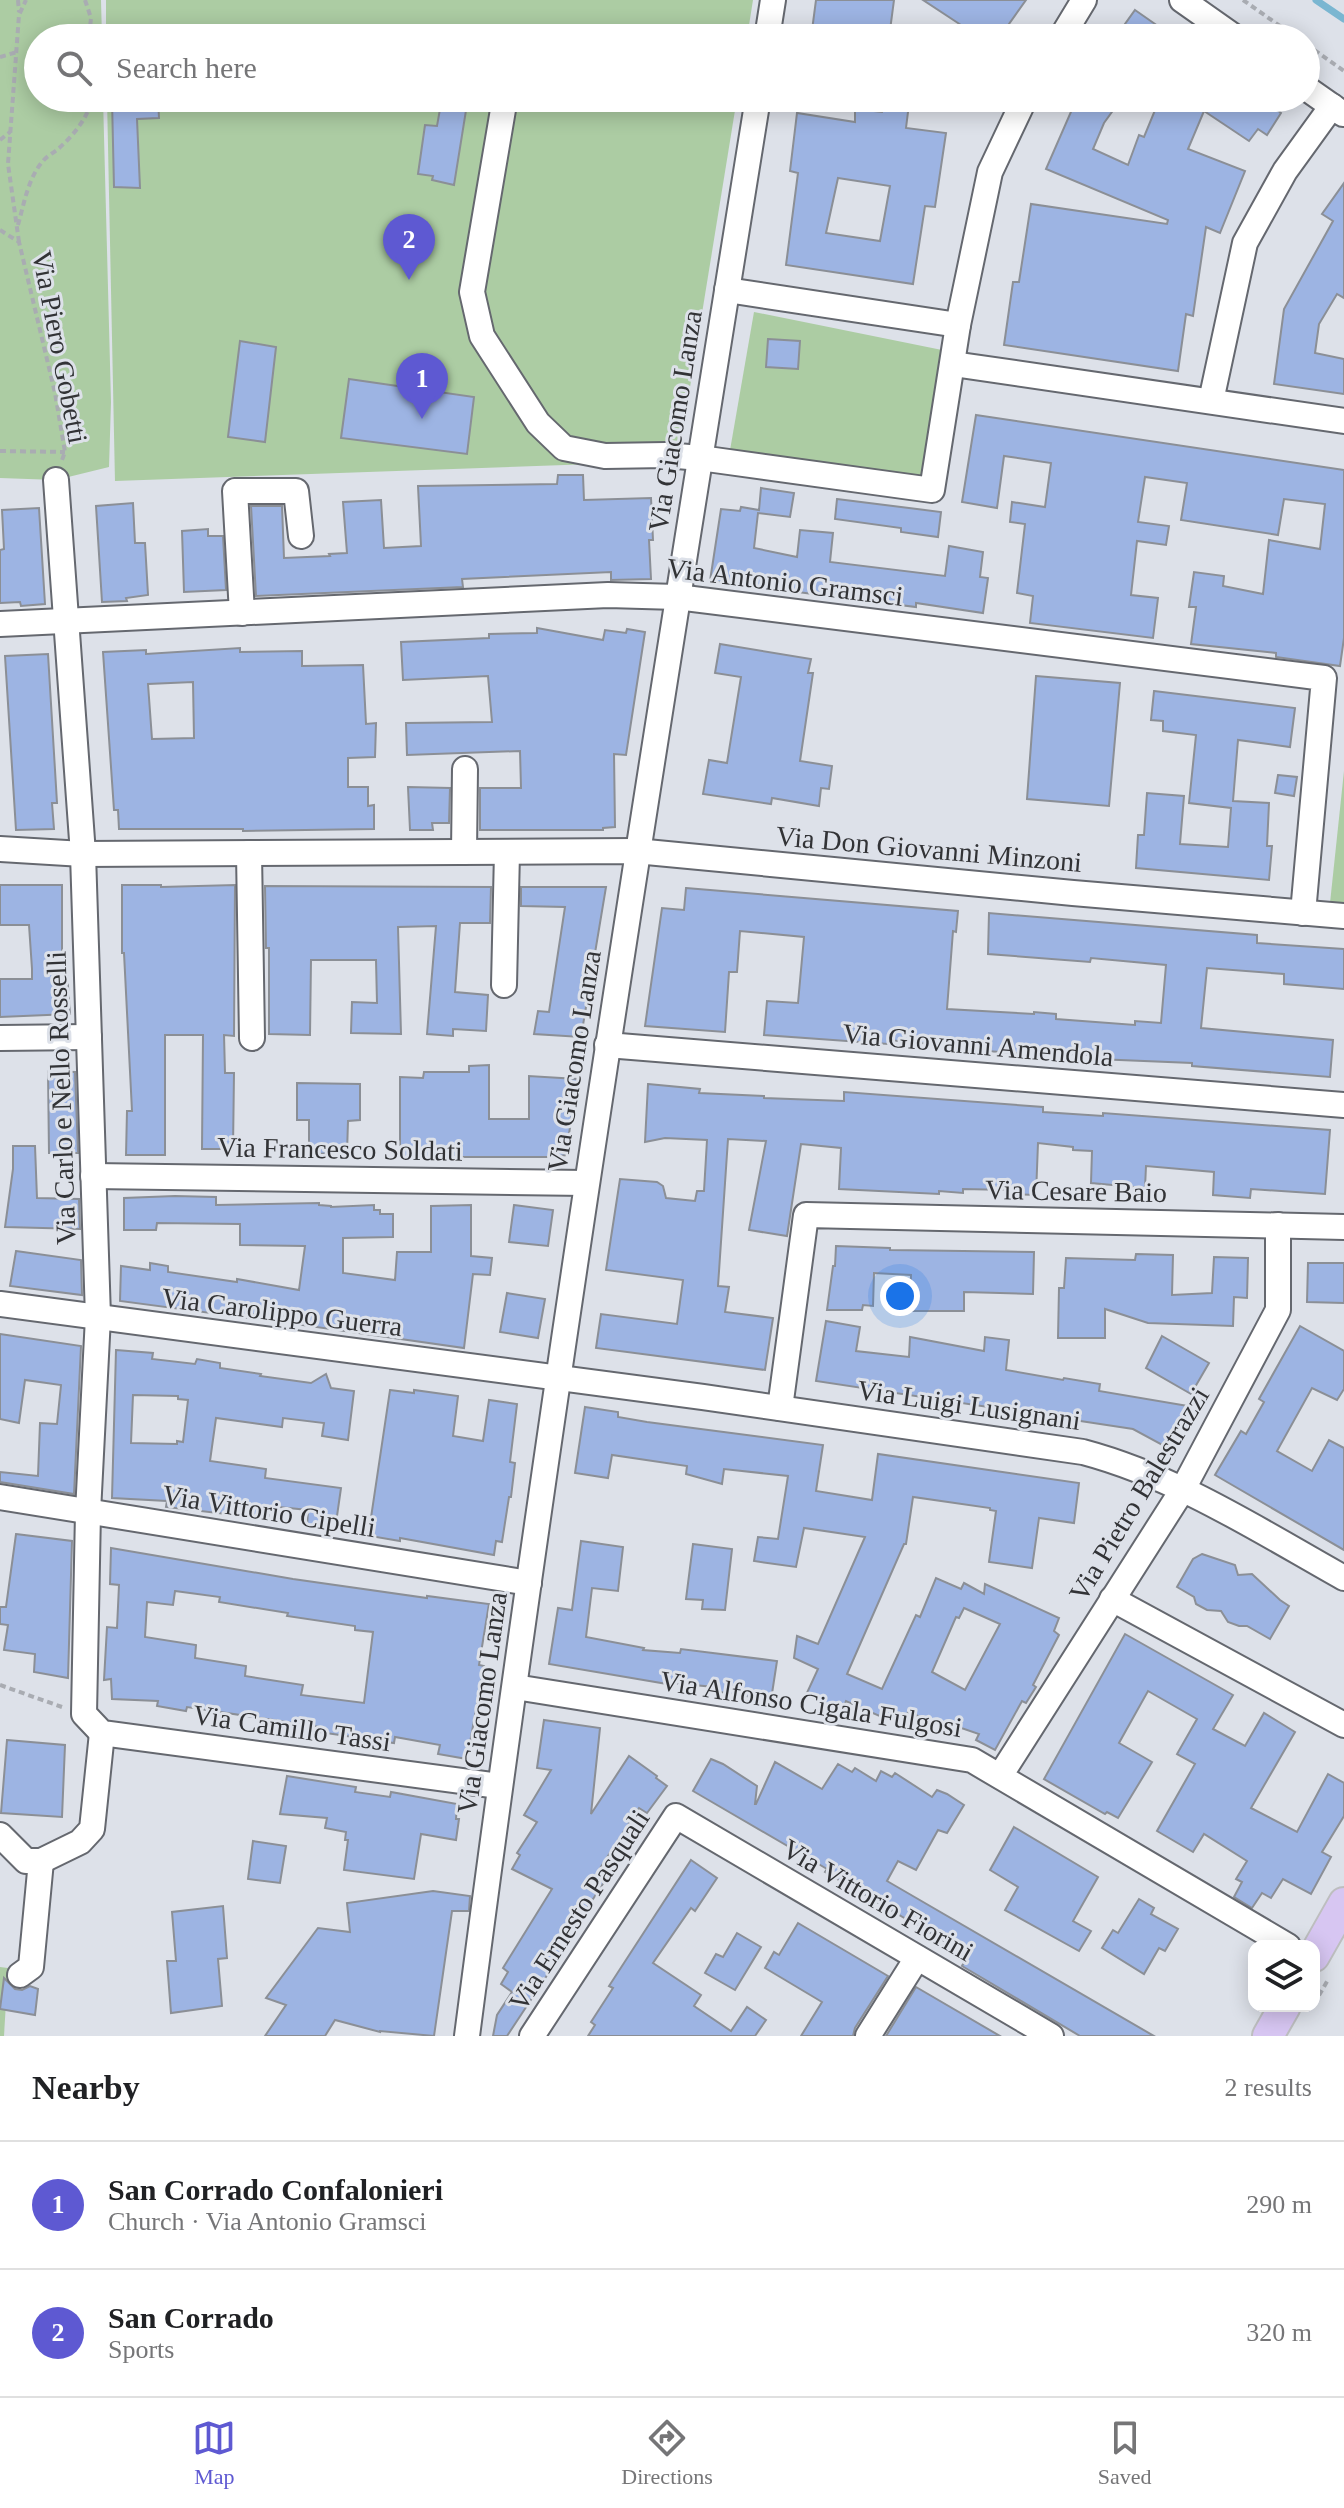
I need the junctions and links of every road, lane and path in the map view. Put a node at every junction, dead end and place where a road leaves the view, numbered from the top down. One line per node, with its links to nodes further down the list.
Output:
1 (18, 0): 8 (path)
2 (26, 0): 8 (path)
3 (85, 0): 9 (path)
4 (773, 0): 10 (street)
5 (1084, 0): 11 (street)
6 (1182, 0): 12 (street)
7 (1243, 0): 13 (path)
8 (19, 15): 14 (path)
9 (90, 24)
10 (769, 24)
11 (1069, 24)
12 (1216, 24)
13 (1277, 24)
14 (17, 52): 16 (path); 24 (path)
15 (1320, 54): 17 (path)
16 (0, 57)
17 (1344, 71)
18 (1320, 98): 19 (street)
19 (1338, 110): 32 (street)
20 (88, 112): 26 (path)
21 (503, 112): 36 (street)
22 (756, 112): 29 (street, Via Giacomo Lanza)
23 (1018, 112): 30 (street)
24 (10, 132): 25 (path); 26 (path)
25 (0, 140)
26 (17, 227): 28 (path)
27 (0, 230): 28 (path, Via Piero Gobetti)
28 (19, 242): 35 (path, Via Piero Gobetti)
29 (727, 290): 30 (street); 36 (street, Via Giacomo Lanza)
30 (958, 325): 31 (street)
31 (953, 364): 32 (street); 36 (street)
32 (1211, 401): 33 (street)
33 (1344, 421)
34 (0, 451): 35 (path)
35 (65, 452): 37 (path, Via Piero Gobetti)
36 (700, 458): 39 (street, Via Giacomo Lanza)
37 (56, 480): 41 (street, Via Carlo e Nello Rosselli)
38 (301, 536): 40 (street)
39 (677, 597): 40 (street, Via Antonio Gramsci); 45 (street, Via Giacomo Lanza); 50 (street, Via Antonio Gramsci)
40 (242, 613): 41 (street, Via Antonio Gramsci)
41 (66, 622): 42 (street, Via Antonio Gramsci); 49 (street, Via Carlo e Nello Rosselli)
42 (0, 624)
43 (465, 769): 46 (street)
44 (0, 849): 49 (street, Via Don Giovanni Minzoni)
45 (636, 851): 47 (street, Via Don Giovanni Minzoni); 50 (street, Via Don Giovanni Minzoni); 56 (street, Via Giacomo Lanza)
46 (464, 852): 47 (street, Via Don Giovanni Minzoni); 48 (street, Via Don Giovanni Minzoni)
47 (507, 852): 52 (street)
48 (249, 853): 49 (street, Via Don Giovanni Minzoni); 55 (street)
49 (83, 854): 53 (street, Via Carlo e Nello Rosselli)
50 (1303, 913): 51 (street, Via Don Giovanni Minzoni)
51 (1344, 916)
52 (504, 985)
53 (89, 1037): 54 (street); 58 (street, Via Carlo e Nello Rosselli)
54 (0, 1038)
55 (252, 1038)
56 (607, 1045): 57 (street, Via Giovanni Amendola); 59 (street, Via Giacomo Lanza)
57 (1344, 1105)
58 (93, 1176): 59 (street, Via Francesco Soldati); 63 (street, Via Carlo e Nello Rosselli)
59 (586, 1183): 64 (street, Via Giacomo Lanza)
60 (1278, 1225): 61 (street, Via Cesare Baio); 65 (street, Via Cesare Baio); 66 (street, Via Pietro Balestrazzi)
61 (1344, 1227)
62 (0, 1304): 63 (street, Via Carolippo Guerra)
63 (98, 1317): 64 (street, Via Carolippo Guerra); 68 (street, Via Carlo e Nello Rosselli)
64 (557, 1378): 65 (street, Via Luigi Lusignani); 70 (street, Via Giacomo Lanza)
65 (780, 1408): 66 (street, Via Luigi Lusignani)
66 (1183, 1489): 69 (street, Via Luigi Lusignani); 71 (street, Via Pietro Balestrazzi)
67 (0, 1497): 68 (street, Via Vittorio Cipelli)
68 (88, 1512): 70 (street, Via Vittorio Cipelli); 74 (street, Via Carlo e Nello Rosselli)
69 (1344, 1578)
70 (529, 1583): 73 (street, Via Giacomo Lanza)
71 (1112, 1599): 75 (street); 77 (street, Via Pietro Balestrazzi)
72 (0, 1685): 74 (path)
73 (515, 1687): 77 (street, Via Alfonso Cigala Fulgosi); 78 (street, Via Giacomo Lanza)
74 (84, 1714): 76 (street)
75 (1344, 1725)
76 (102, 1733): 78 (street, Via Camillo Tassi); 81 (street)
77 (1000, 1776): 83 (street, Via Alfonso Cigala Fulgosi)
78 (499, 1786): 87 (street, Via Giacomo Lanza)
79 (676, 1816): 85 (street, Via Vittorio Fiorini); 88 (street, Via Ernesto Pasquali)
80 (0, 1835): 81 (street)
81 (41, 1861): 86 (street)
82 (1344, 1903): 84 (main road)
83 (1278, 1940)
84 (1320, 1945)
85 (917, 1958): 89 (street); 90 (street, Via Vittorio Fiorini)
86 (20, 1975)
87 (467, 2036)
88 (532, 2036)
89 (868, 2036)
90 (1051, 2036)

